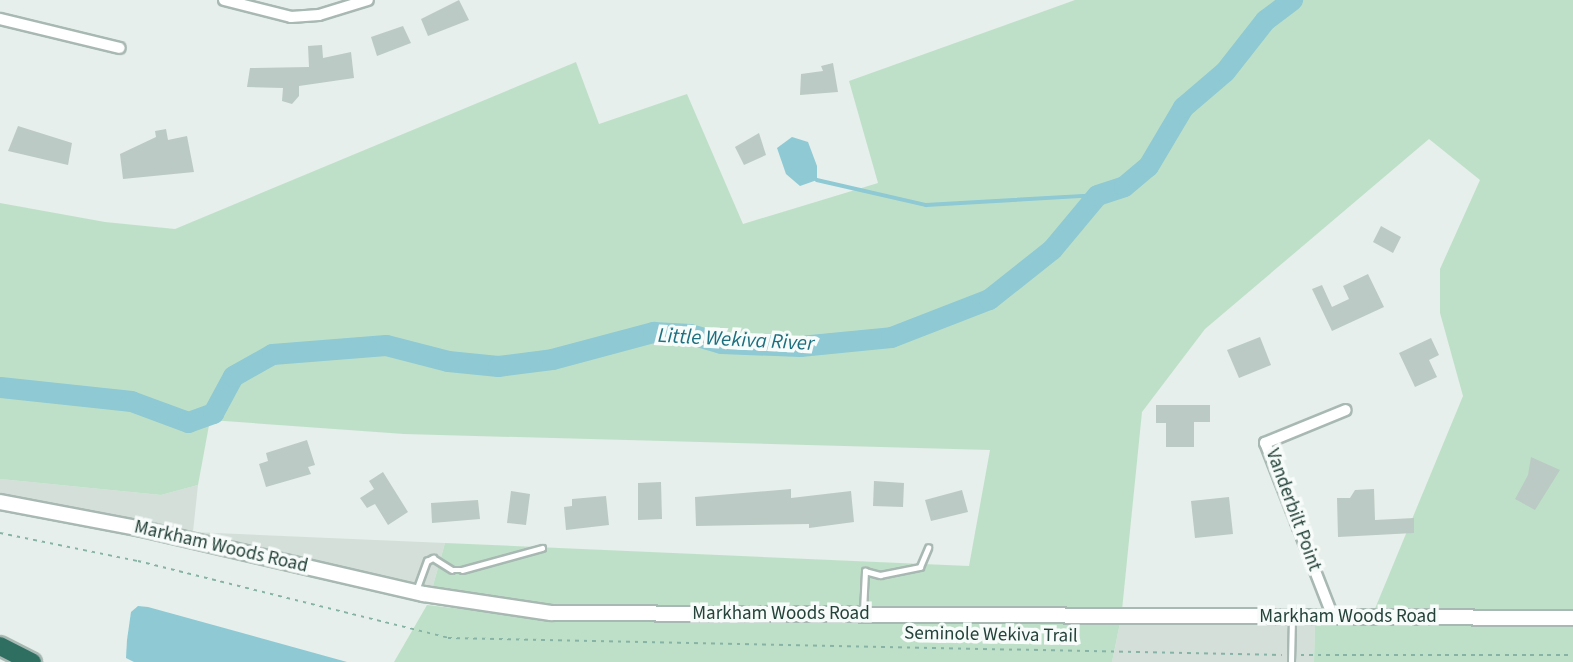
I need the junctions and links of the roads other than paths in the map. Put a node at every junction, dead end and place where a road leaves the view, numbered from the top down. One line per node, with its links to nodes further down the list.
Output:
1 (224, 0): 2 (street)
2 (368, 0)
3 (0, 19): 4 (street)
4 (120, 48)
5 (1346, 410): 12 (street, Vanderbilt Point)
6 (0, 502): 9 (main road, Markham Woods Road)
7 (542, 548): 9 (lane)
8 (928, 548): 10 (lane)
9 (415, 592): 10 (main road, Markham Woods Road)
10 (863, 615): 11 (main road, Markham Woods Road)
11 (1292, 617): 12 (main road, Markham Woods Road); 16 (lane)
12 (1333, 617): 13 (main road, Markham Woods Road)
13 (1573, 618)
14 (0, 646): 15 (highway)
15 (32, 662)
16 (1291, 662)

